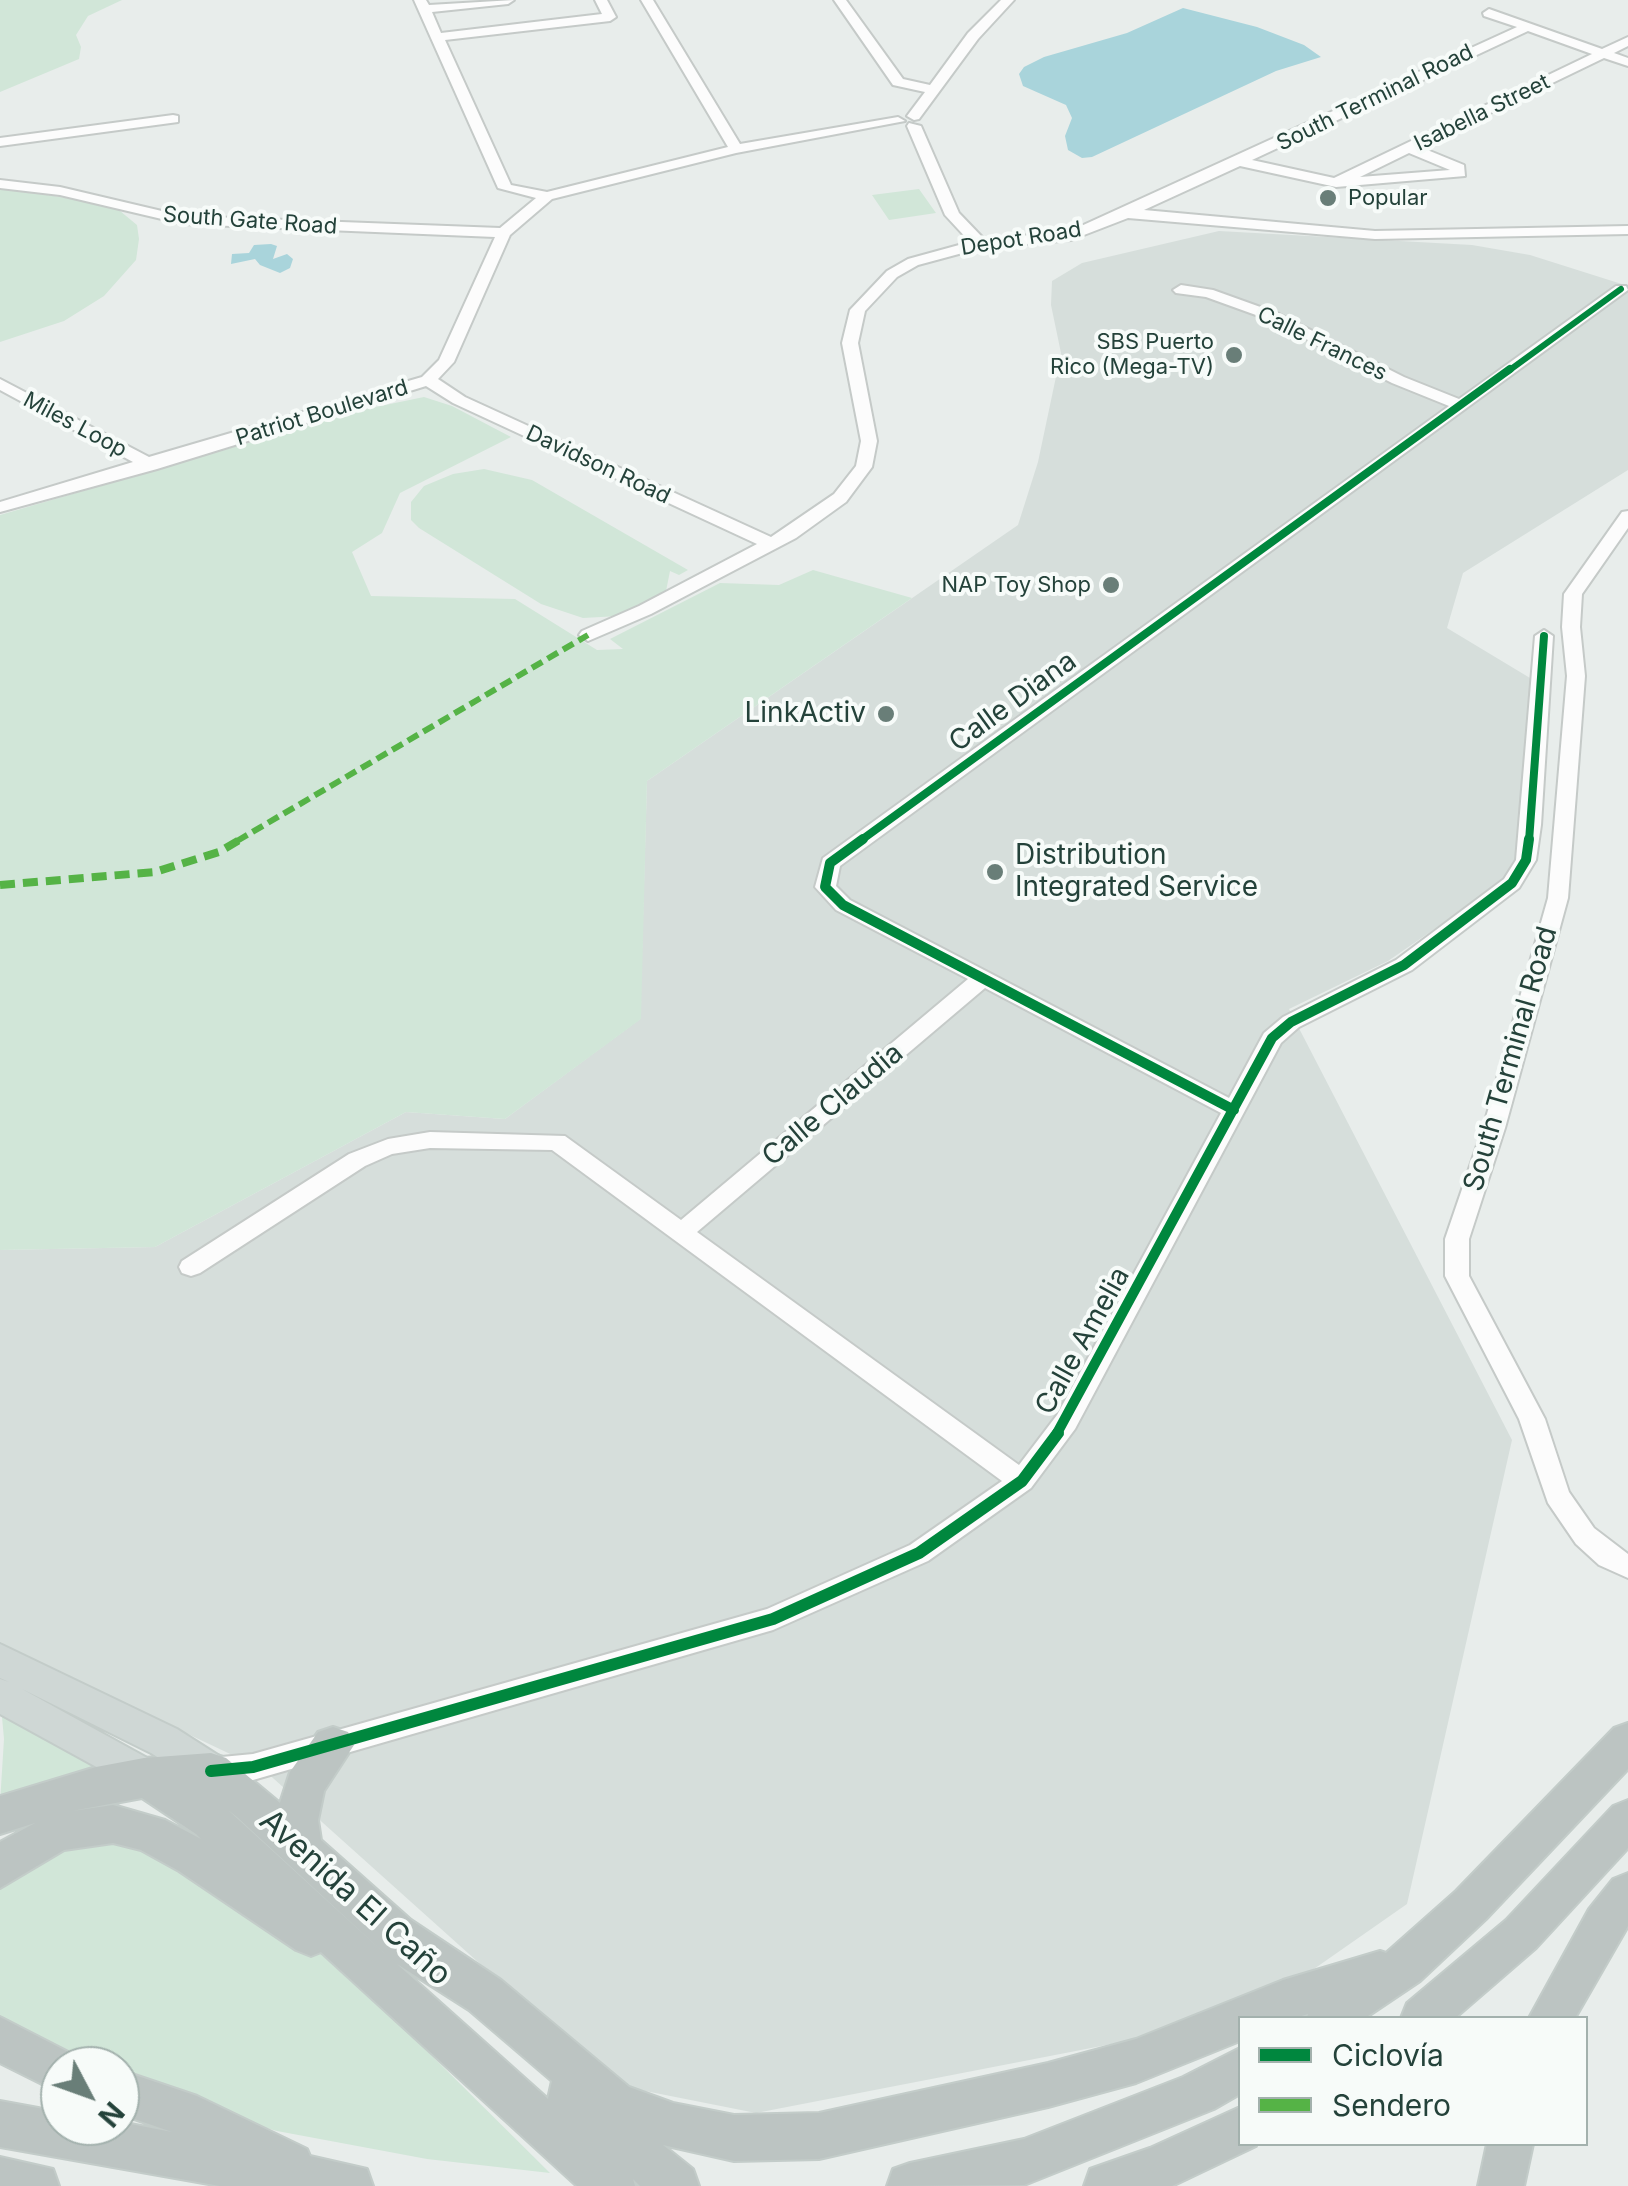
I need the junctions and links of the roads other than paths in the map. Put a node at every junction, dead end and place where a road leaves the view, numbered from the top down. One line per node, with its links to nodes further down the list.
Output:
1 (508, 0): 7 (street)
2 (601, 0): 9 (street)
3 (647, 0): 18 (street)
4 (840, 0): 13 (street)
5 (1008, 0): 13 (street)
6 (1514, 2): 8 (street)
7 (422, 4): 9 (street)
8 (1526, 27): 11 (street); 19 (street, South Terminal Road)
9 (438, 37): 22 (street)
10 (1628, 41): 11 (street, Isabella Street)
11 (1604, 54): 12 (street); 17 (street, Isabella Street)
12 (1628, 62)
13 (933, 90): 15 (street)
14 (173, 120): 16 (street)
15 (908, 121): 18 (street, Patriot Boulevard); 28 (street)
16 (0, 142)
17 (1410, 148): 20 (street, Isabella Street); 20 (street)
18 (736, 149): 23 (street, Patriot Boulevard)
19 (1242, 162): 20 (street); 25 (street, South Terminal Road)
20 (1336, 183)
21 (0, 184): 26 (street, South Gate Road)
22 (505, 188): 23 (street); 24 (street)
23 (546, 196): 24 (street, Patriot Boulevard)
24 (524, 212): 26 (street, Patriot Boulevard)
25 (1126, 214): 27 (street, Depot Road); 28 (street, Depot Road)
26 (508, 229): 31 (street, Patriot Boulevard)
27 (1628, 230)
28 (980, 244): 37 (street, Depot Road)
29 (1621, 289): 33 (street, Calle Diana)
30 (1181, 290): 33 (street, Calle Frances)
31 (428, 380): 34 (street, Patriot Boulevard); 37 (street, Davidson Road)
32 (0, 384): 34 (street, Miles Loop)
33 (1461, 405): 40 (street, Calle Diana)
34 (150, 465): 35 (street, Patriot Boulevard)
35 (0, 507)
36 (1628, 516): 45 (street, South Terminal Road)
37 (771, 544): 38 (street, Depot Road)
38 (588, 635)
39 (1544, 636): 41 (street, Calle Amelia)
40 (982, 980): 41 (street, Calle Diana); 42 (street, Calle Claudia)
41 (1234, 1110): 44 (street, Calle Amelia)
42 (683, 1230): 43 (street); 44 (street)
43 (191, 1267)
44 (1022, 1482): 49 (street, Calle Amelia)
45 (1628, 1566)
46 (0, 1660): 50 (main road, Avenida El Caño)
47 (0, 1695): 51 (main road, Avenida El Caño)
48 (1628, 1741): 58 (highway)
49 (333, 1745): 50 (street, Calle Amelia); 54 (highway)
50 (211, 1771): 51 (highway); 54 (highway, Avenida El Caño)
51 (144, 1776): 52 (highway); 64 (highway, Avenida El Caño)
52 (0, 1814)
53 (1628, 1819): 61 (highway)
54 (302, 1850): 57 (highway, Avenida El Caño)
55 (0, 1870): 64 (highway)
56 (1628, 1893): 62 (highway)
57 (396, 1935): 63 (highway); 76 (highway, Avenida El Caño)
58 (1404, 1966): 59 (highway); 60 (highway)
59 (1249, 2016)
60 (1332, 2016)
61 (1425, 2016)
62 (1552, 2016)
63 (1238, 2021)
64 (426, 2022): 75 (highway, Avenida El Caño)
65 (0, 2039): 66 (highway)
66 (40, 2061)
67 (1238, 2071): 77 (highway)
68 (140, 2099): 73 (highway)
69 (0, 2124): 73 (highway)
70 (1238, 2131): 78 (highway)
71 (1510, 2146): 79 (highway)
72 (0, 2180): 74 (highway)
73 (336, 2183)
74 (36, 2186)
75 (612, 2186)
76 (676, 2186)
77 (910, 2186)
78 (1107, 2186)
79 (1500, 2186)

